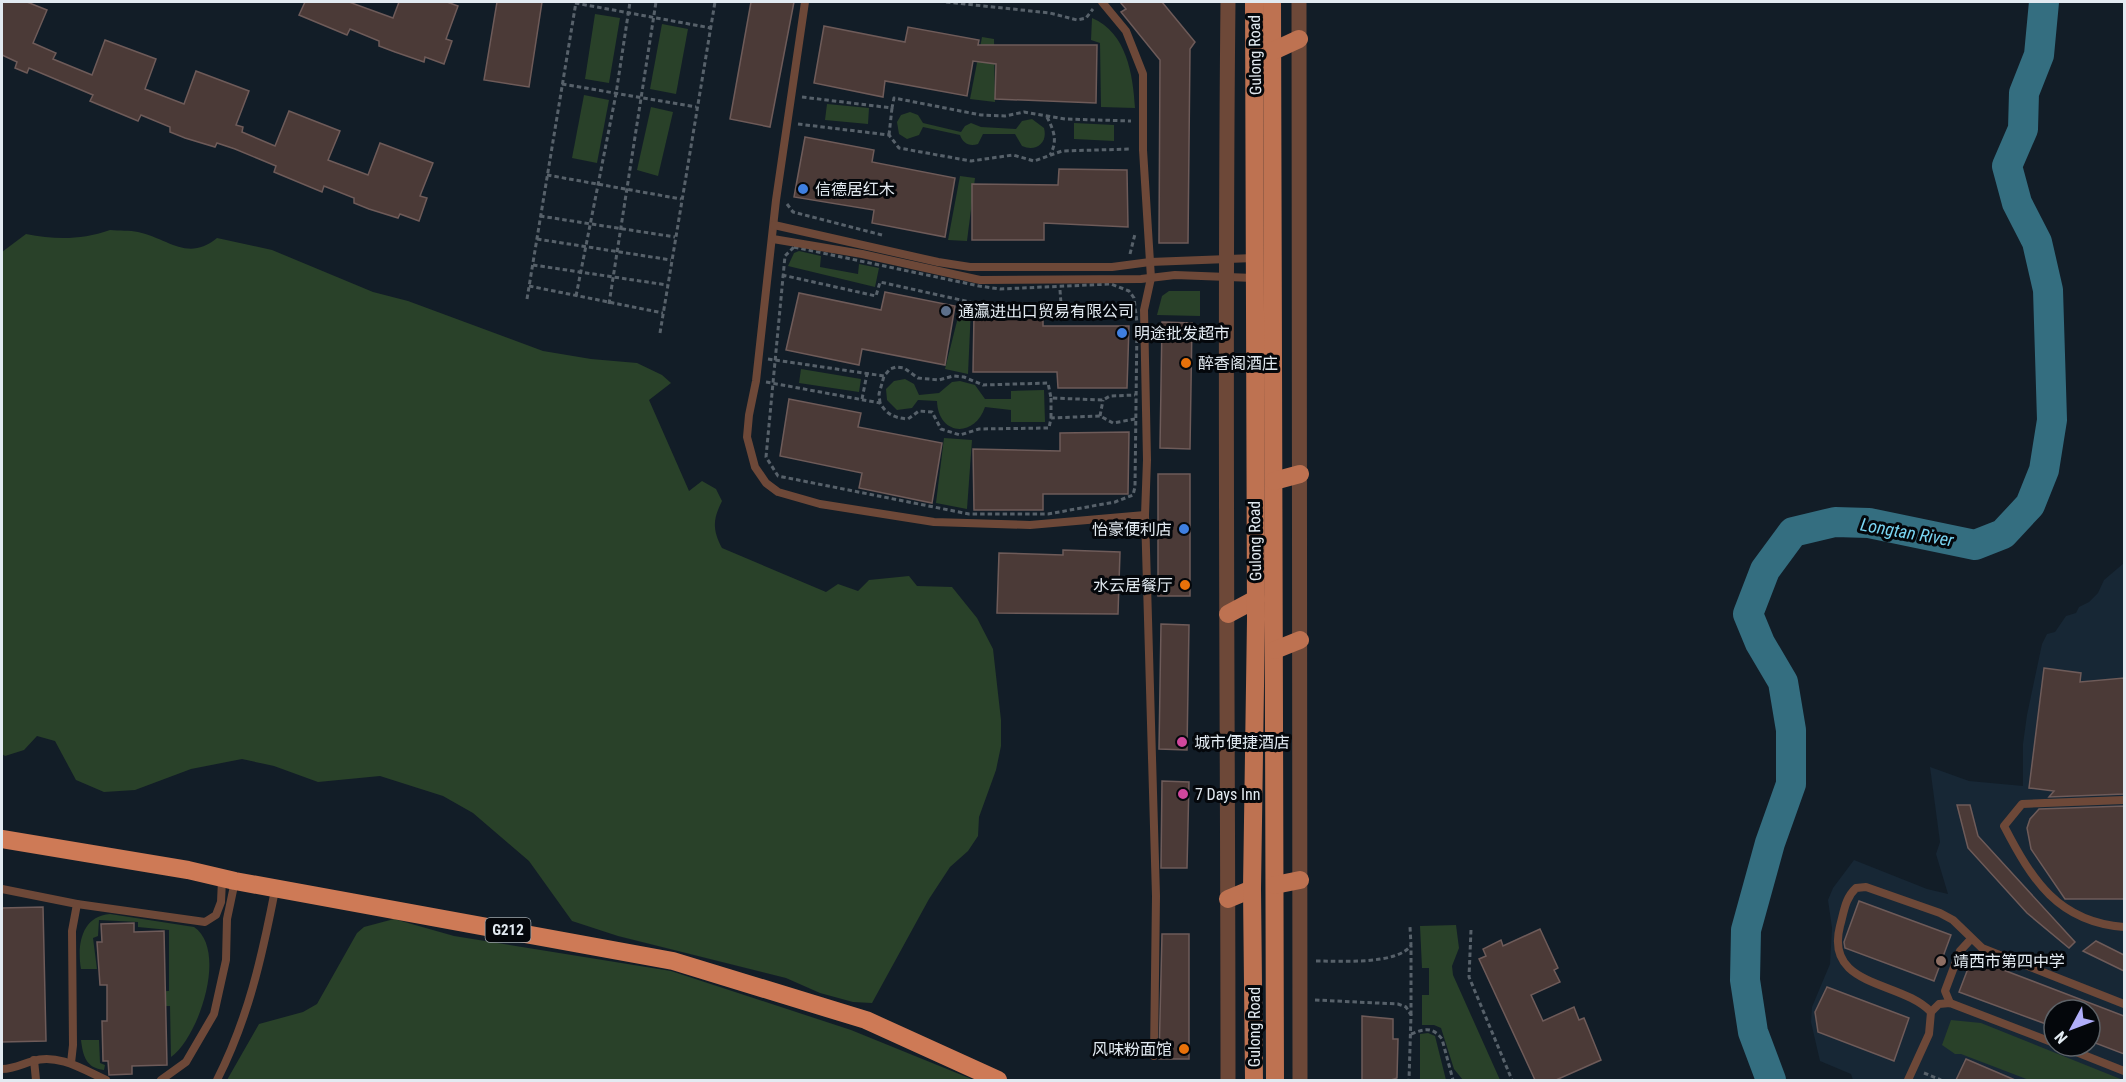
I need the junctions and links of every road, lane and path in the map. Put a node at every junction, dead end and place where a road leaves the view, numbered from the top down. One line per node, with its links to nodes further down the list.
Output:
1 (576, 2): 13 (path); 18 (path)
2 (630, 2): 13 (path)
3 (656, 2): 14 (path)
4 (716, 2): 15 (path)
5 (805, 2): 21 (lane)
6 (946, 2): 12 (path)
7 (1091, 2): 12 (path)
8 (1228, 2): 55 (street)
9 (1254, 2): 53 (main road, Gulong Road)
10 (1272, 2): 17 (main road, Gulong Road)
11 (1299, 2): 16 (street)
12 (1100, 6): 29 (lane)
13 (628, 10): 14 (path); 20 (path)
14 (654, 17): 15 (path); 22 (path)
15 (711, 28): 25 (path)
16 (1299, 39): 17 (main road); 91 (street)
17 (1272, 51): 92 (main road, Gulong Road)
18 (562, 84): 20 (path); 36 (path)
19 (805, 87): 23 (path)
20 (616, 94): 22 (path); 37 (path)
21 (792, 94): 23 (path); 30 (lane)
22 (641, 98): 25 (path); 38 (path)
23 (803, 98): 24 (path); 26 (path)
24 (801, 106)
25 (696, 108): 40 (path)
26 (892, 108): 28 (path); 33 (path)
27 (800, 115): 31 (path)
28 (1047, 117): 29 (path); 35 (path)
29 (1144, 121): 34 (lane)
30 (788, 123): 31 (path); 43 (lane)
31 (798, 124): 32 (path); 33 (path)
32 (796, 134)
33 (889, 135): 35 (path)
34 (1143, 150): 35 (path); 56 (lane)
35 (1050, 156)
36 (547, 175): 37 (path); 41 (path)
37 (597, 184): 38 (path); 42 (path)
38 (626, 189): 40 (path); 44 (path)
39 (785, 196): 47 (path)
40 (681, 199): 46 (path)
41 (540, 216): 42 (path); 48 (path)
42 (591, 222): 44 (path); 50 (path)
43 (774, 225): 49 (lane); 56 (lane)
44 (621, 227): 46 (path); 51 (path)
45 (1135, 233): 52 (path)
46 (675, 237): 54 (path)
47 (893, 238)
48 (537, 239): 50 (path); 57 (path)
49 (772, 239): 59 (lane); 63 (lane)
50 (586, 247): 51 (path); 58 (path)
51 (617, 252): 54 (path); 62 (path)
52 (1123, 257)
53 (1254, 258): 55 (lane); 64 (main road, Gulong Road)
54 (671, 260): 65 (path)
55 (1225, 260): 56 (lane); 61 (street)
56 (1150, 262): 63 (lane)
57 (533, 265): 58 (path); 66 (path)
58 (582, 272): 62 (path); 68 (path)
59 (768, 273): 60 (path); 75 (lane)
60 (783, 276): 67 (path); 71 (path); 76 (path)
61 (1227, 276): 63 (lane); 64 (lane); 95 (street)
62 (613, 277): 65 (path); 70 (path)
63 (1151, 278): 82 (lane)
64 (1254, 278): 94 (main road, Gulong Road)
65 (668, 285): 73 (path)
66 (529, 286): 68 (path); 69 (path)
67 (1059, 286): 71 (path); 72 (path)
68 (576, 296): 70 (path)
69 (527, 299)
70 (609, 304): 73 (path)
71 (1061, 304): 72 (path)
72 (1137, 308): 81 (path)
73 (663, 313): 74 (path)
74 (660, 333)
75 (758, 358): 76 (path); 79 (lane)
76 (775, 360): 77 (path); 80 (path)
77 (867, 374): 78 (path); 84 (path)
78 (884, 376): 83 (path); 86 (path)
79 (756, 381): 80 (path); 93 (lane)
80 (774, 383): 84 (path); 89 (path)
81 (1135, 395): 82 (path); 85 (path); 89 (path)
82 (1146, 395): 90 (lane)
83 (1051, 398): 85 (path); 88 (path)
84 (862, 399): 86 (path)
85 (1103, 400): 87 (path)
86 (880, 403): 88 (path)
87 (1100, 416): 88 (path); 89 (path)
88 (1051, 418)
89 (1136, 419): 90 (path)
90 (1146, 420): 93 (lane)
91 (1300, 474): 92 (main road); 96 (street)
92 (1274, 481): 97 (main road, Gulong Road)
93 (1145, 515): 121 (lane)
94 (1256, 599): 95 (main road); 105 (main road, Gulong Road)
95 (1228, 614): 106 (street)
96 (1300, 640): 97 (main road); 101 (street)
97 (1275, 650): 102 (main road, Gulong Road)
98 (2124, 800): 109 (lane)
99 (2, 839): 100 (highway, G212)
100 (229, 880): 104 (highway, G212); 107 (lane); 130 (lane)
101 (1300, 880): 102 (main road); 136 (street)
102 (1275, 885): 135 (main road, Gulong Road)
103 (2, 888): 107 (lane)
104 (276, 888): 131 (lane); 132 (highway, G212)
105 (1252, 889): 106 (main road); 134 (main road, Gulong Road)
106 (1228, 899): 133 (street)
107 (77, 904): 124 (lane)
108 (1410, 927): 112 (path)
109 (2124, 927)
110 (1471, 930): 139 (path)
111 (1971, 939): 115 (lane); 116 (lane); 117 (lane)
112 (1411, 945): 113 (path); 118 (path)
113 (1306, 960)
114 (1309, 1001): 118 (path)
115 (1950, 1003): 117 (lane); 120 (lane)
116 (2124, 1004)
117 (1931, 1012): 125 (lane)
118 (1411, 1015): 119 (path)
119 (1411, 1034): 137 (path); 138 (path)
120 (2042, 1038)
121 (1154, 1056)
122 (2091, 1058): 127 (lane)
123 (34, 1060): 124 (lane); 126 (lane); 128 (lane)
124 (70, 1064): 129 (lane)
125 (1914, 1068): 140 (lane); 141 (path)
126 (2, 1069)
127 (2124, 1071)
128 (36, 1080)
129 (105, 1080)
130 (161, 1080)
131 (217, 1080)
132 (998, 1080)
133 (1228, 1080)
134 (1254, 1080)
135 (1275, 1080)
136 (1300, 1080)
137 (1409, 1080)
138 (1453, 1080)
139 (1512, 1080)
140 (1908, 1080)
141 (1941, 1080)

